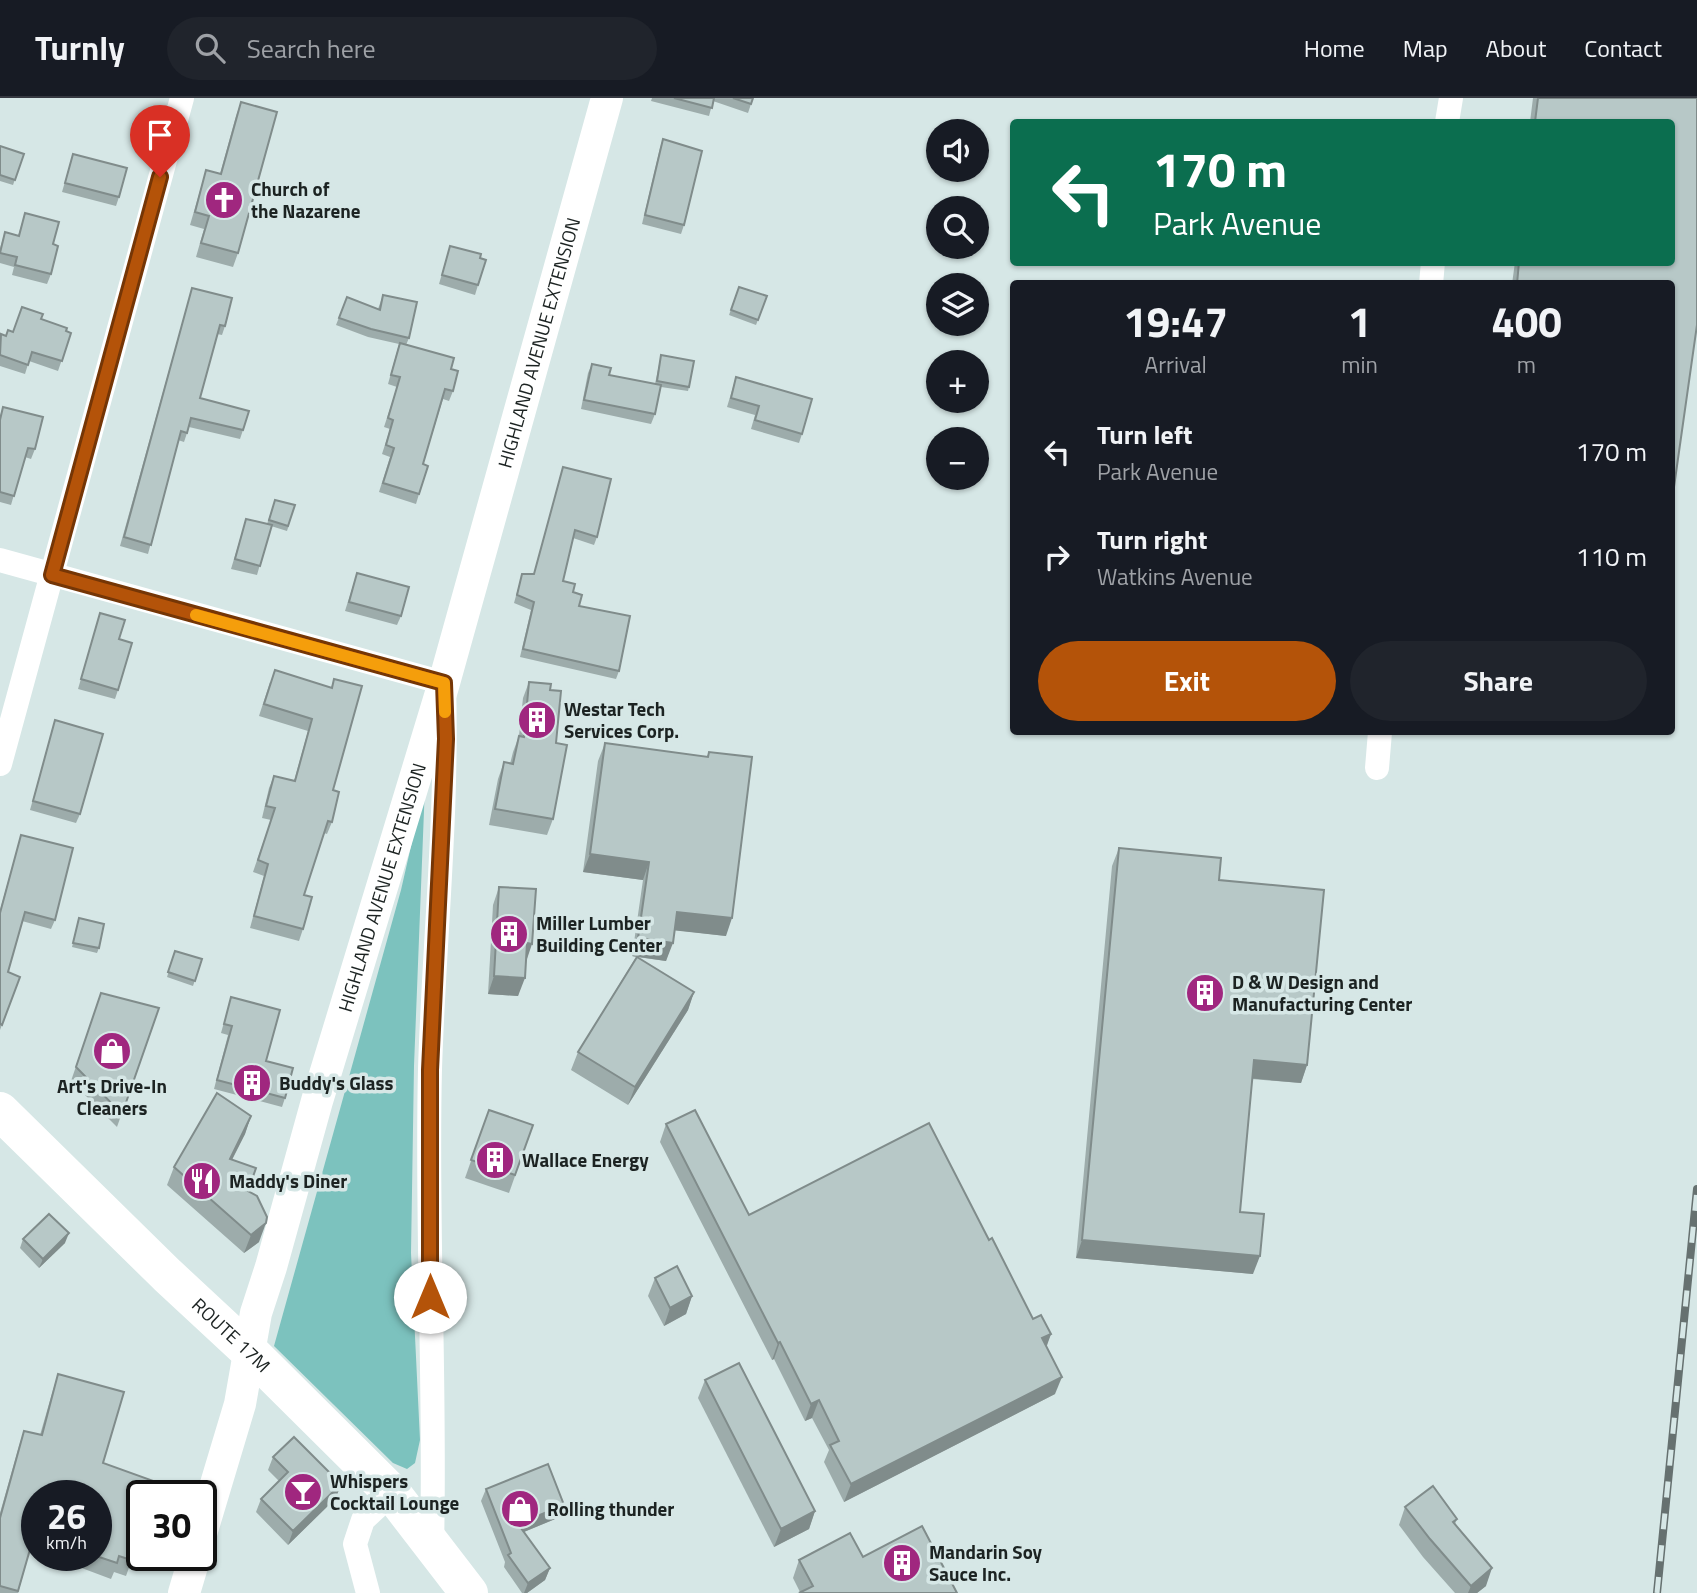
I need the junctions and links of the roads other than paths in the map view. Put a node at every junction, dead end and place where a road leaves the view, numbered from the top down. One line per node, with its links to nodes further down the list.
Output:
1 (182, 98): 6 (street)
2 (607, 98): 7 (street, HIGHLAND AVENUE EXTENSION)
3 (1451, 98): 4 (street)
4 (1448, 119)
5 (0, 560): 6 (street)
6 (52, 575): 7 (street); 9 (street)
7 (444, 683): 12 (street, HIGHLAND AVENUE EXTENSION); 15 (street)
8 (1380, 735): 10 (street)
9 (0, 764)
10 (1377, 768)
11 (0, 1111): 12 (main road, ROUTE 17M)
12 (250, 1352): 13 (street, HIGHLAND AVENUE EXTENSION); 14 (main road, ROUTE 17M)
13 (217, 1481)
14 (392, 1493): 15 (main road, ROUTE 17M); 18 (street)
15 (451, 1570)
16 (191, 1571): 17 (street)
17 (184, 1593)
18 (368, 1593)

